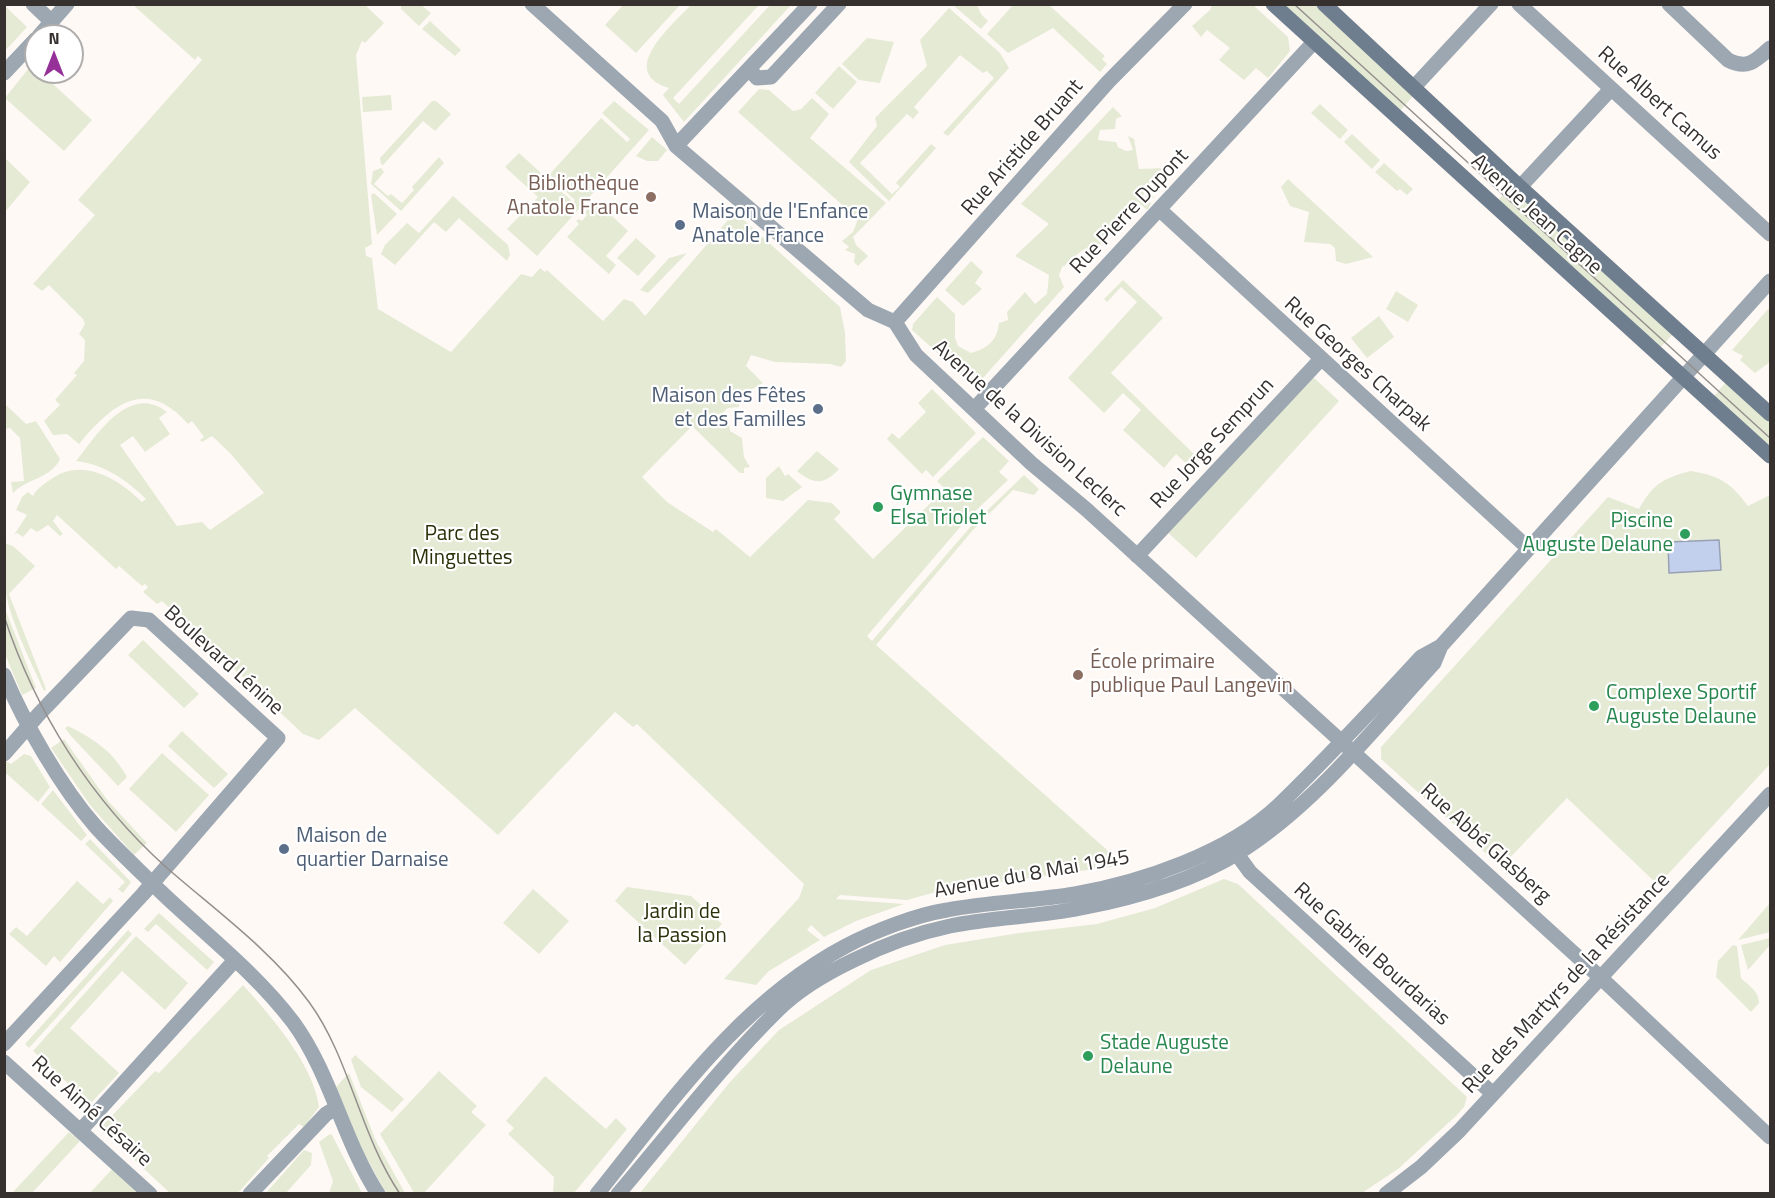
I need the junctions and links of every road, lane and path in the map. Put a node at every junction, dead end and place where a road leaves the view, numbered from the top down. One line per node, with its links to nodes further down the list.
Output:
1 (33, 4): 12 (street)
2 (67, 4): 12 (street)
3 (532, 4): 20 (street)
4 (810, 4): 16 (street)
5 (839, 4): 16 (street)
6 (1185, 4): 25 (street, Rue Aristide Bruant)
7 (1273, 4): 13 (street, Avenue Jean Cagne)
8 (1324, 4): 18 (street, Avenue Jean Cagne)
9 (1491, 4): 18 (street)
10 (1519, 4): 19 (street, Rue Albert Camus)
11 (1669, 4): 14 (street)
12 (52, 22)
13 (1314, 42): 22 (street, Rue Pierre Dupont); 28 (street, Avenue Jean Cagne)
14 (1770, 48)
15 (24, 52): 17 (street)
16 (750, 70): 20 (street)
17 (4, 73)
18 (1414, 87): 21 (street, Avenue Jean Cagne)
19 (1611, 88): 21 (street); 23 (street, Rue Albert Camus)
20 (676, 146): 25 (street)
21 (1520, 187): 26 (street, Avenue Jean Cagne)
22 (1160, 210): 27 (street, Rue Georges Charpak); 29 (street, Rue Pierre Dupont)
23 (1770, 234)
24 (1770, 281): 26 (street, Avenue du 8 Mai 1945)
25 (895, 321): 29 (street, Avenue de la Division Leclerc)
26 (1703, 353): 28 (street, Avenue du 8 Mai 1945); 30 (street, Avenue Jean Cagne)
27 (1320, 360): 32 (street, Rue Georges Charpak); 33 (street, Rue Jorge Semprun)
28 (1682, 377): 31 (street, Avenue Jean Cagne); 32 (street, Avenue du 8 Mai 1945)
29 (975, 408): 33 (street, Avenue de la Division Leclerc)
30 (1770, 414)
31 (1770, 456)
32 (1528, 548): 34 (street, Avenue du 8 Mai 1945)
33 (1137, 556): 37 (street, Avenue de la Division Leclerc)
34 (1441, 646): 37 (street, Avenue du 8 Mai 1945); 38 (street, Avenue du 8 Mai 1945)
35 (4, 675): 36 (street)
36 (30, 726): 39 (street); 42 (street); 42 (street, Boulevard Lénine)
37 (1341, 742): 38 (street, Rue Abbé Glasberg); 41 (street, Avenue du 8 Mai 1945)
38 (1353, 753): 41 (street, Avenue du 8 Mai 1945); 44 (street, Rue Abbé Glasberg)
39 (4, 754)
40 (1770, 794): 44 (street, Rue des Martyrs de la Résistance)
41 (1232, 847): 47 (street, Rue Gabriel Bourdarias); 48 (street, Avenue du 8 Mai 1945); 50 (street, Avenue du 8 Mai 1945)
42 (152, 882): 43 (street); 45 (street, Boulevard Lénine)
43 (235, 960): 49 (street); 51 (street)
44 (1601, 978): 47 (street, Rue des Martyrs de la Résistance); 52 (street, Rue Abbé Glasberg)
45 (4, 1044)
46 (4, 1062): 51 (street, Rue Aimé Césaire)
47 (1493, 1094): 58 (street, Rue des Martyrs de la Résistance)
48 (697, 1100): 50 (street, Avenue du 8 Mai 1945); 53 (street, Avenue du 8 Mai 1945)
49 (336, 1108): 55 (street); 56 (street)
50 (654, 1128): 53 (street, Avenue du 8 Mai 1945); 57 (street, Avenue du 8 Mai 1945)
51 (80, 1131): 54 (street, Rue Aimé Césaire)
52 (1770, 1137)
53 (621, 1190)
54 (150, 1194)
55 (250, 1194)
56 (378, 1194)
57 (597, 1194)
58 (1386, 1194)

